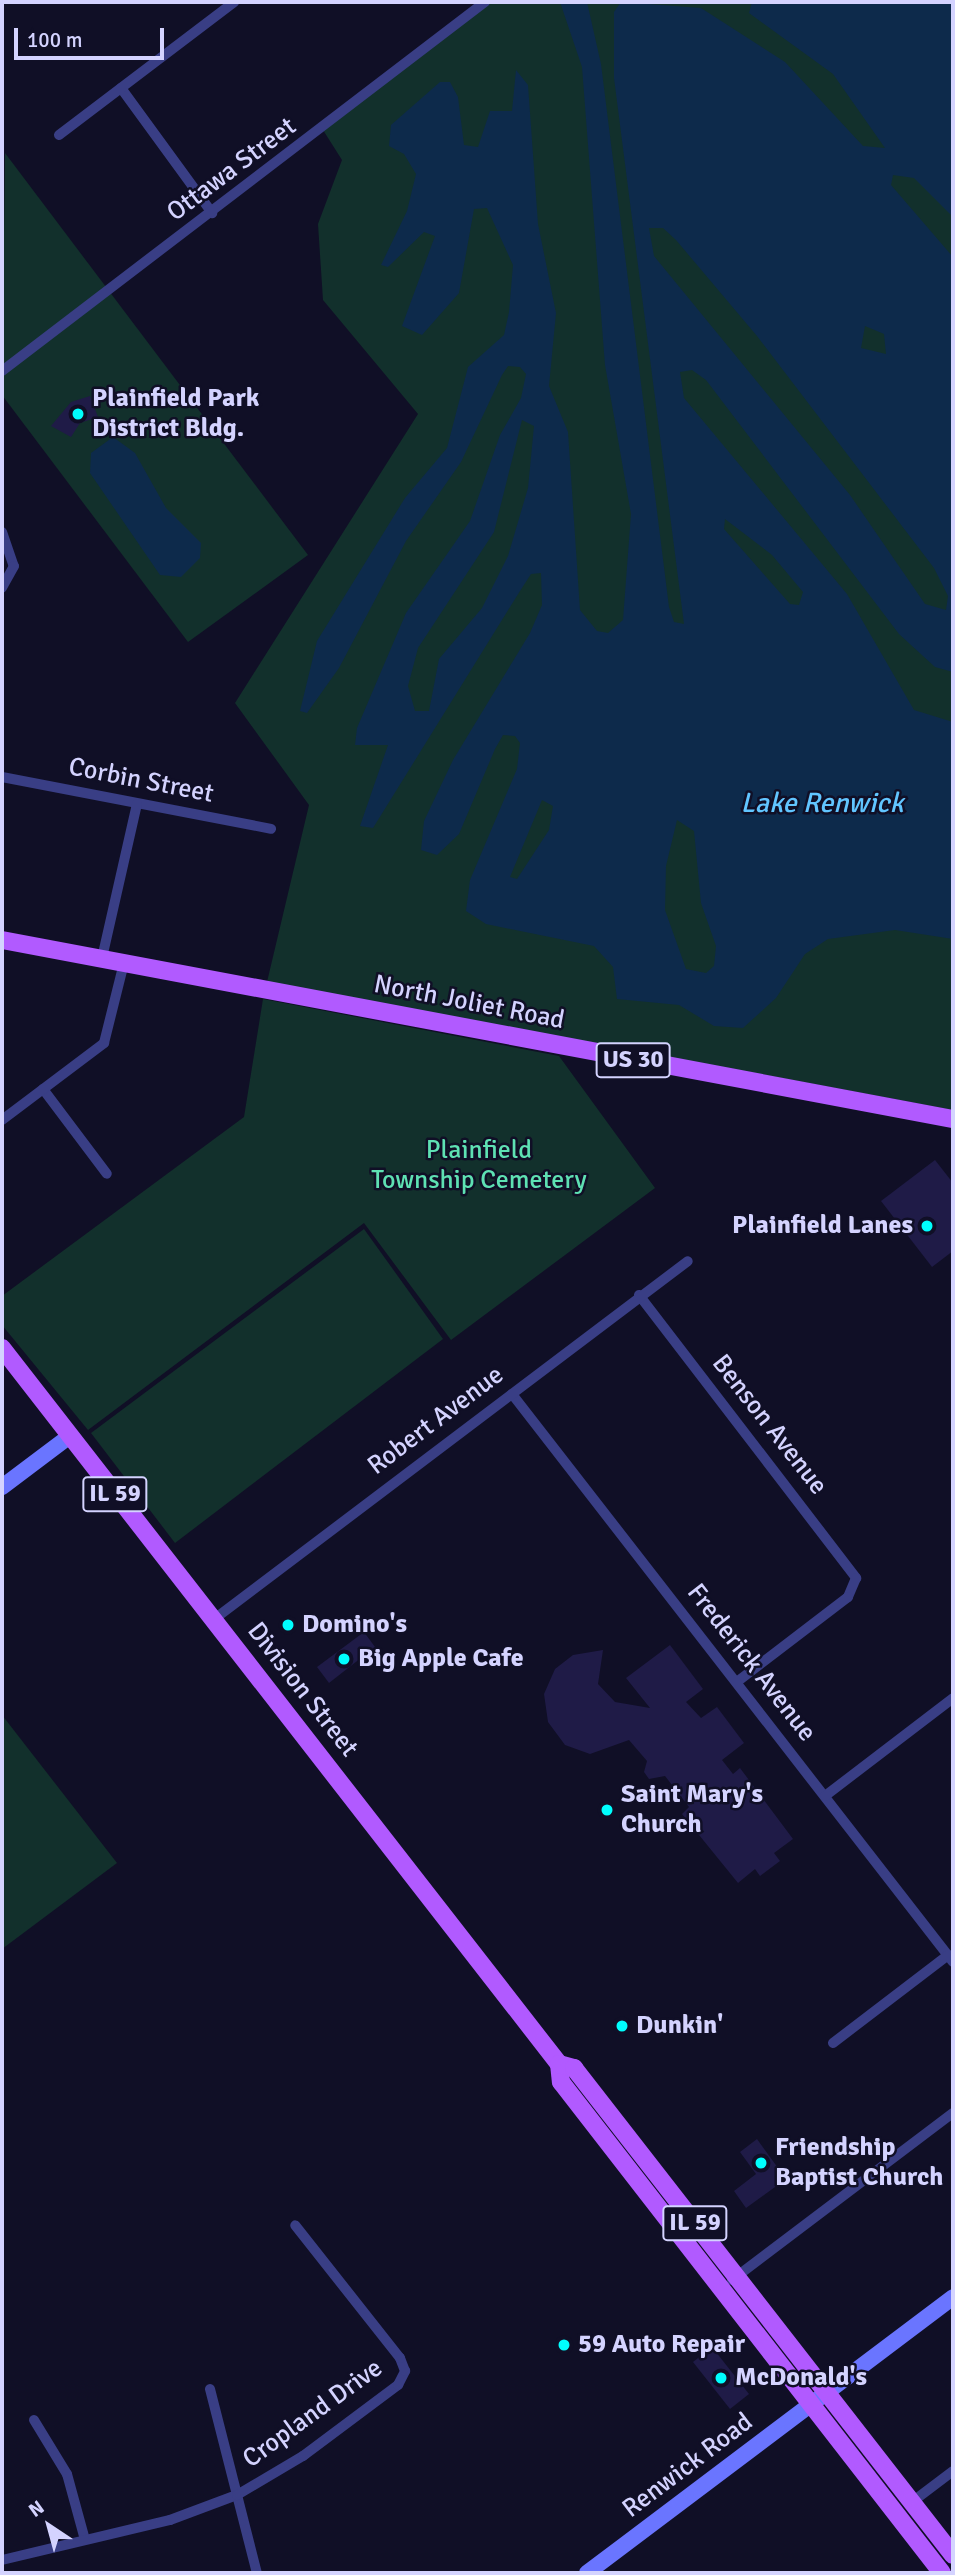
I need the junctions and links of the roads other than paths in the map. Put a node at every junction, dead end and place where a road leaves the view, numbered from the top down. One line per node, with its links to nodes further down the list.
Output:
1 (234, 2): 3 (street)
2 (485, 2): 5 (street, Ottawa Street)
3 (121, 88): 4 (street); 5 (street)
4 (60, 135)
5 (212, 213): 6 (street, Ottawa Street)
6 (2, 371)
7 (2, 532): 8 (street)
8 (2, 588)
9 (2, 777): 10 (street, Corbin Street)
10 (137, 804): 11 (street, Corbin Street); 13 (street)
11 (271, 829)
12 (2, 940): 13 (main road, North Joliet Road / US 30)
13 (102, 958): 14 (main road, North Joliet Road / US 30)
14 (124, 963): 15 (street); 16 (main road, North Joliet Road / US 30)
15 (43, 1089): 17 (street); 18 (street)
16 (953, 1119)
17 (2, 1120)
18 (107, 1174)
19 (688, 1261): 20 (street, Robert Avenue)
20 (639, 1296): 22 (street, Robert Avenue); 26 (street, Benson Avenue)
21 (2, 1348): 23 (main road, Division Street / IL 59)
22 (512, 1394): 25 (street, Robert Avenue); 26 (street, Frederick Avenue)
23 (69, 1436): 24 (street); 25 (main road, Division Street / IL 59)
24 (2, 1487)
25 (213, 1620): 31 (main road, Division Street / IL 59)
26 (737, 1682): 28 (street, Frederick Avenue)
27 (953, 1698): 28 (street)
28 (825, 1796): 29 (street, Frederick Avenue)
29 (951, 1958): 30 (street)
30 (833, 2043)
31 (559, 2064): 34 (main road, Division Street / IL 59); 35 (main road, Division Street / IL 59)
32 (953, 2113): 34 (street)
33 (295, 2225): 42 (street, Cropland Drive)
34 (736, 2276): 35 (street); 38 (main road, Division Street / IL 59)
35 (720, 2288): 39 (main road, Division Street / IL 59)
36 (951, 2302): 38 (street, Renwick Road)
37 (210, 2389): 42 (street)
38 (826, 2391): 39 (street, Renwick Road); 43 (main road, IL 59)
39 (810, 2404): 48 (street, Renwick Road); 49 (main road, IL 59)
40 (34, 2420): 44 (street)
41 (953, 2471): 43 (street)
42 (237, 2495): 44 (street, Cropland Drive); 47 (street)
43 (912, 2502): 45 (main road, IL 59)
44 (85, 2536): 46 (street, Cropland Drive)
45 (953, 2555)
46 (2, 2560)
47 (257, 2573)
48 (586, 2573)
49 (942, 2573)

